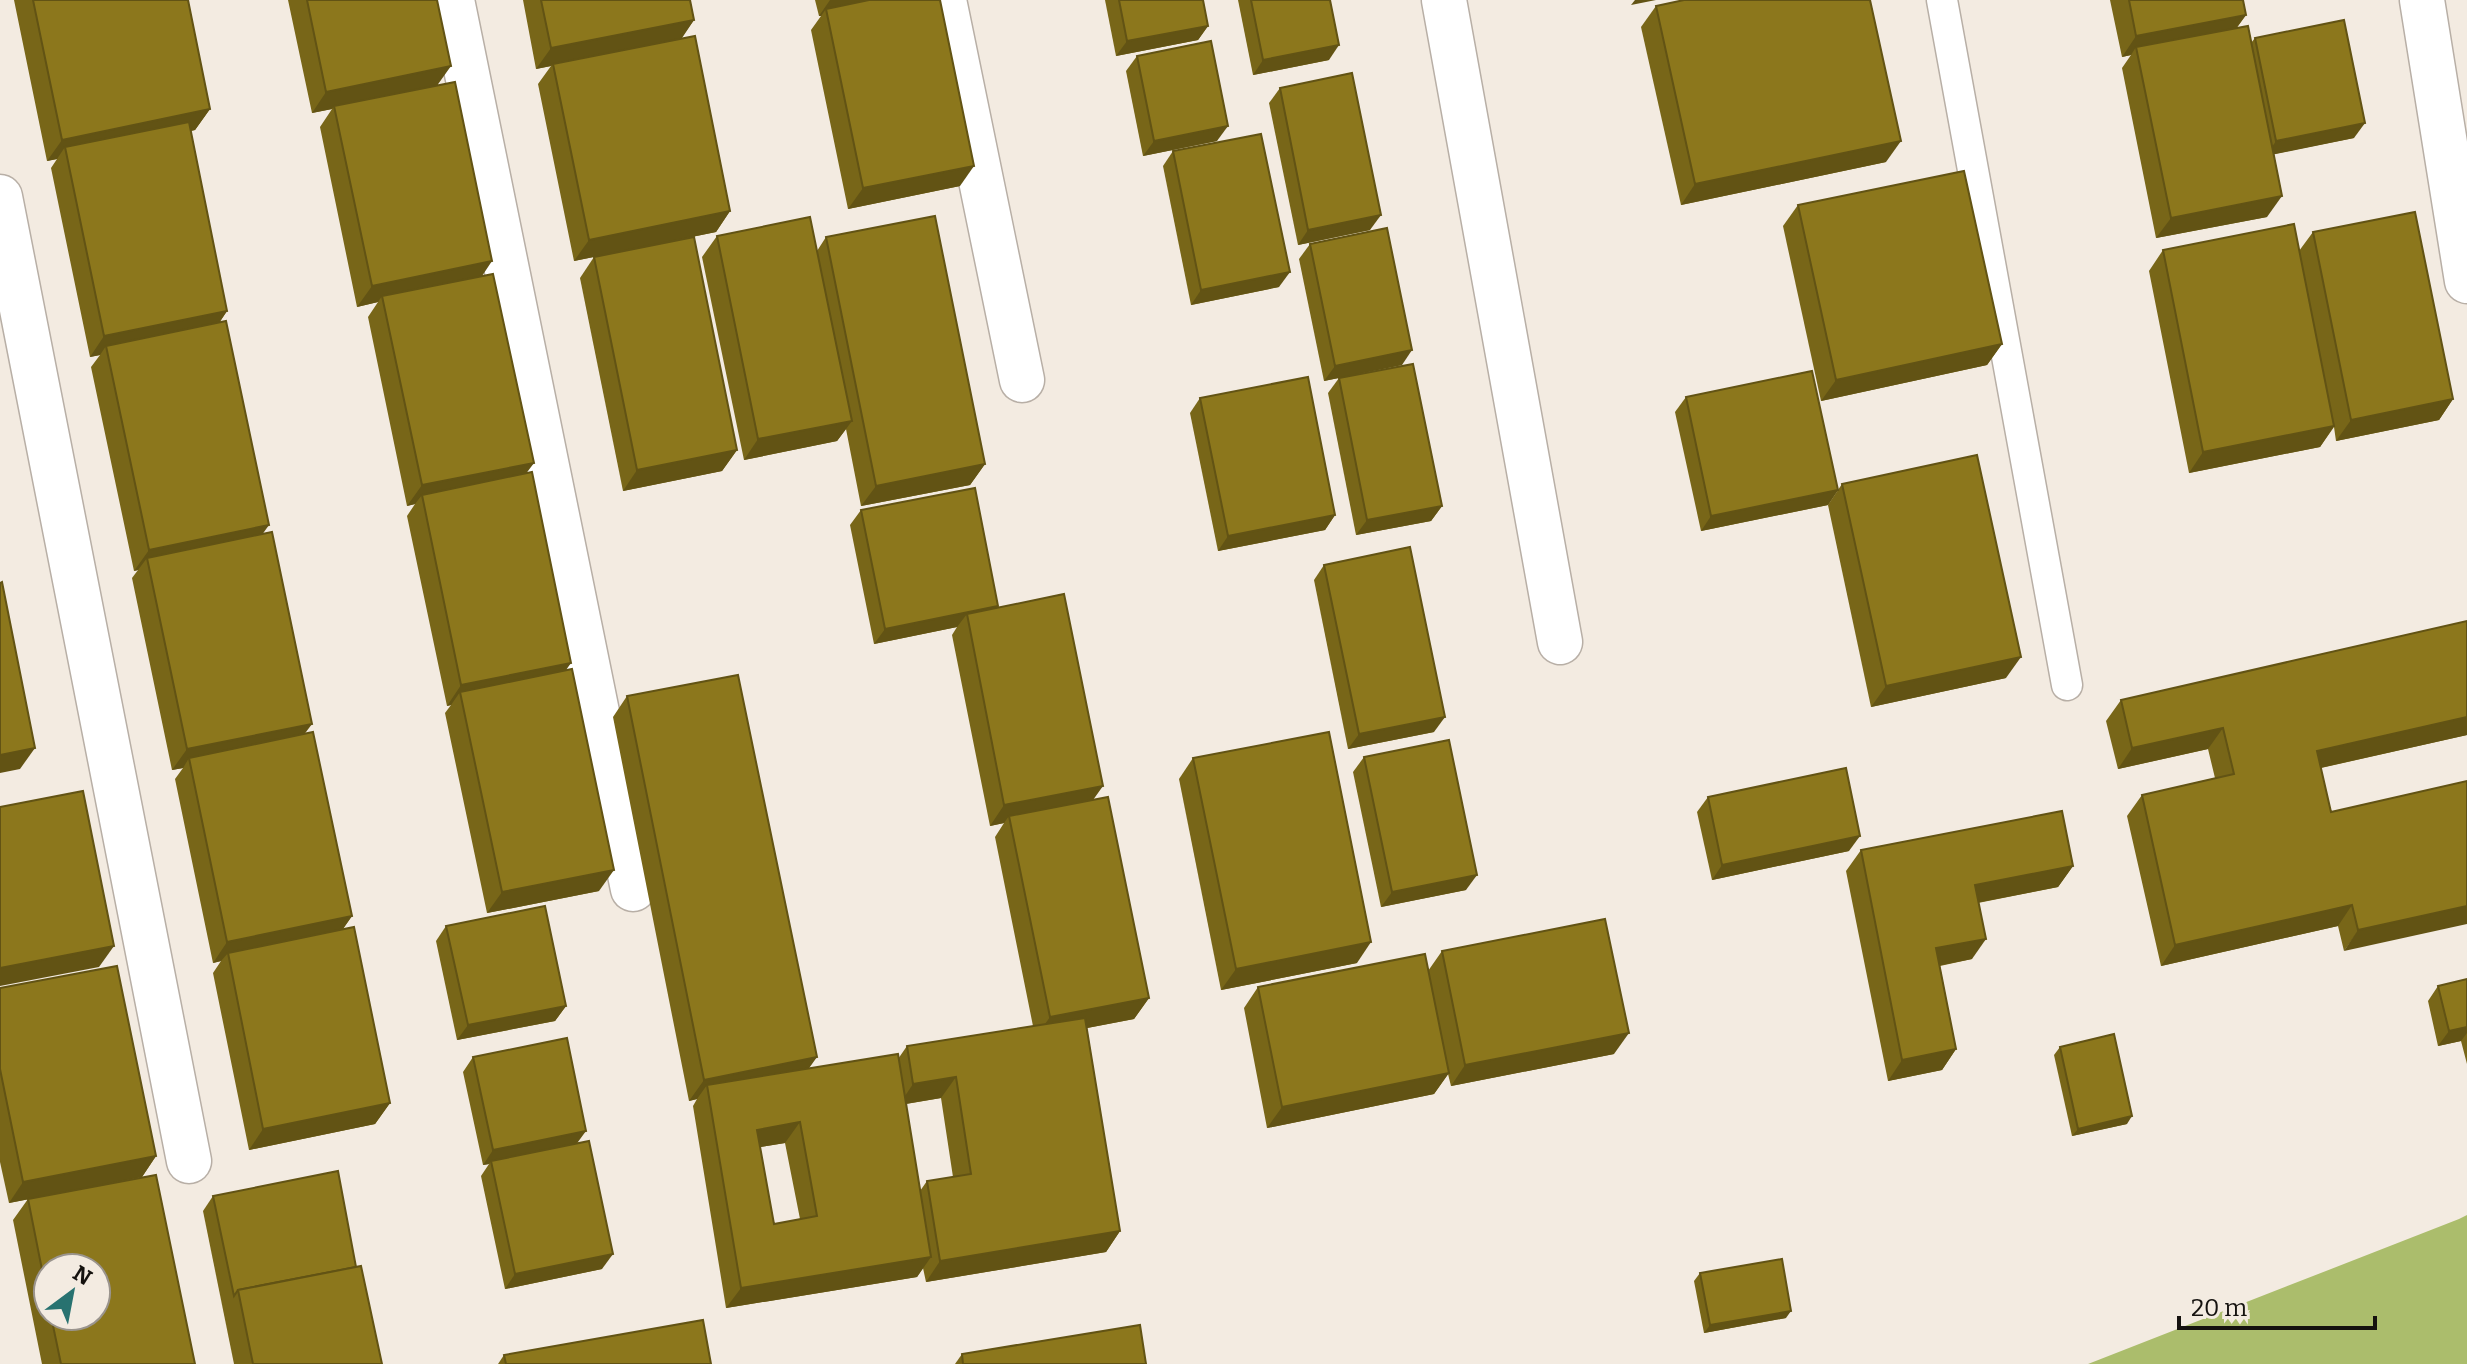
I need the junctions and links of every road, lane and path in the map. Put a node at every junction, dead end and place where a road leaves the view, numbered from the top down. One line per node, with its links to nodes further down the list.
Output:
1 (452, 0): 11 (street)
2 (944, 0): 8 (street)
3 (1444, 0): 9 (street)
4 (1942, 0): 10 (lane)
5 (2422, 0): 7 (street)
6 (0, 197): 12 (street)
7 (2467, 281)
8 (1022, 380)
9 (1560, 642)
10 (2067, 685)
11 (633, 889)
12 (189, 1161)

